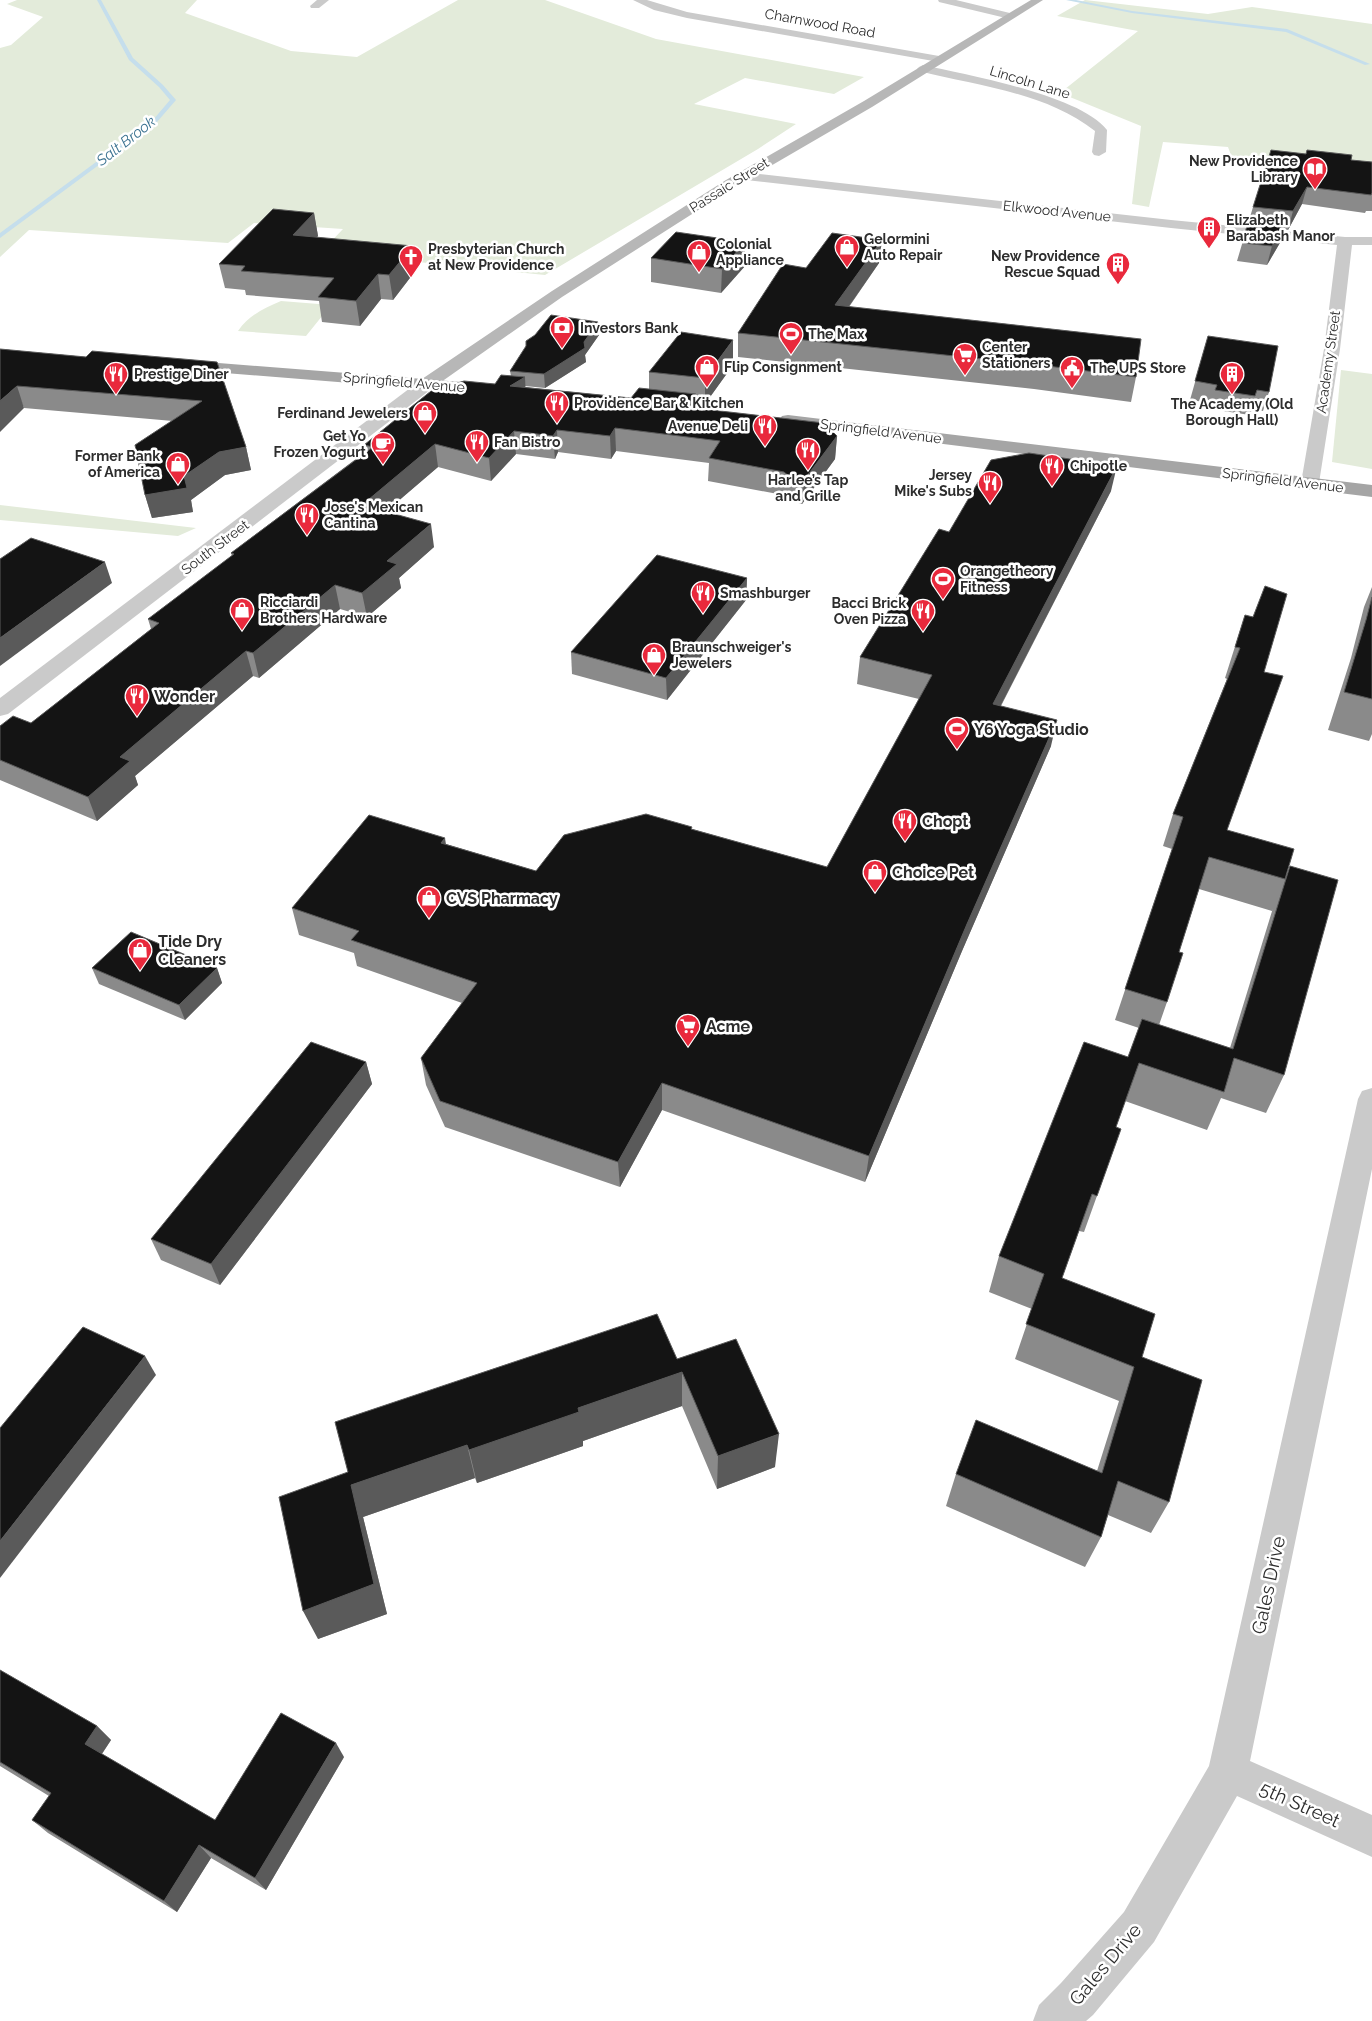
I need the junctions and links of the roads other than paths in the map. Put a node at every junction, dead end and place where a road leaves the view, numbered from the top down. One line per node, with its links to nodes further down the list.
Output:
1 (638, 0): 5 (street, Charnwood Road)
2 (943, 0): 4 (street)
3 (1038, 0): 4 (main road, Passaic Street)
4 (1010, 16): 5 (main road, Passaic Street)
5 (939, 60): 6 (main road, Passaic Street)
6 (924, 69): 7 (street, Lincoln Lane); 8 (main road, Passaic Street)
7 (1099, 152)
8 (742, 176): 9 (street, Elkwood Avenue); 12 (main road, Passaic Street)
9 (1345, 241): 10 (street, Elkwood Avenue); 15 (street, Academy Street)
10 (1372, 241)
11 (161, 363): 12 (main road, Springfield Avenue)
12 (428, 383): 13 (main road, Springfield Avenue); 17 (street, South Street)
13 (504, 390)
14 (768, 418): 15 (main road, Springfield Avenue)
15 (1310, 483): 16 (main road, Springfield Avenue)
16 (1372, 491)
17 (0, 710)
18 (1372, 1100): 19 (street, Gales Drive)
19 (1228, 1772): 20 (street, 5th Street); 21 (street, Gales Drive)
20 (1372, 1836)
21 (1055, 2021)

